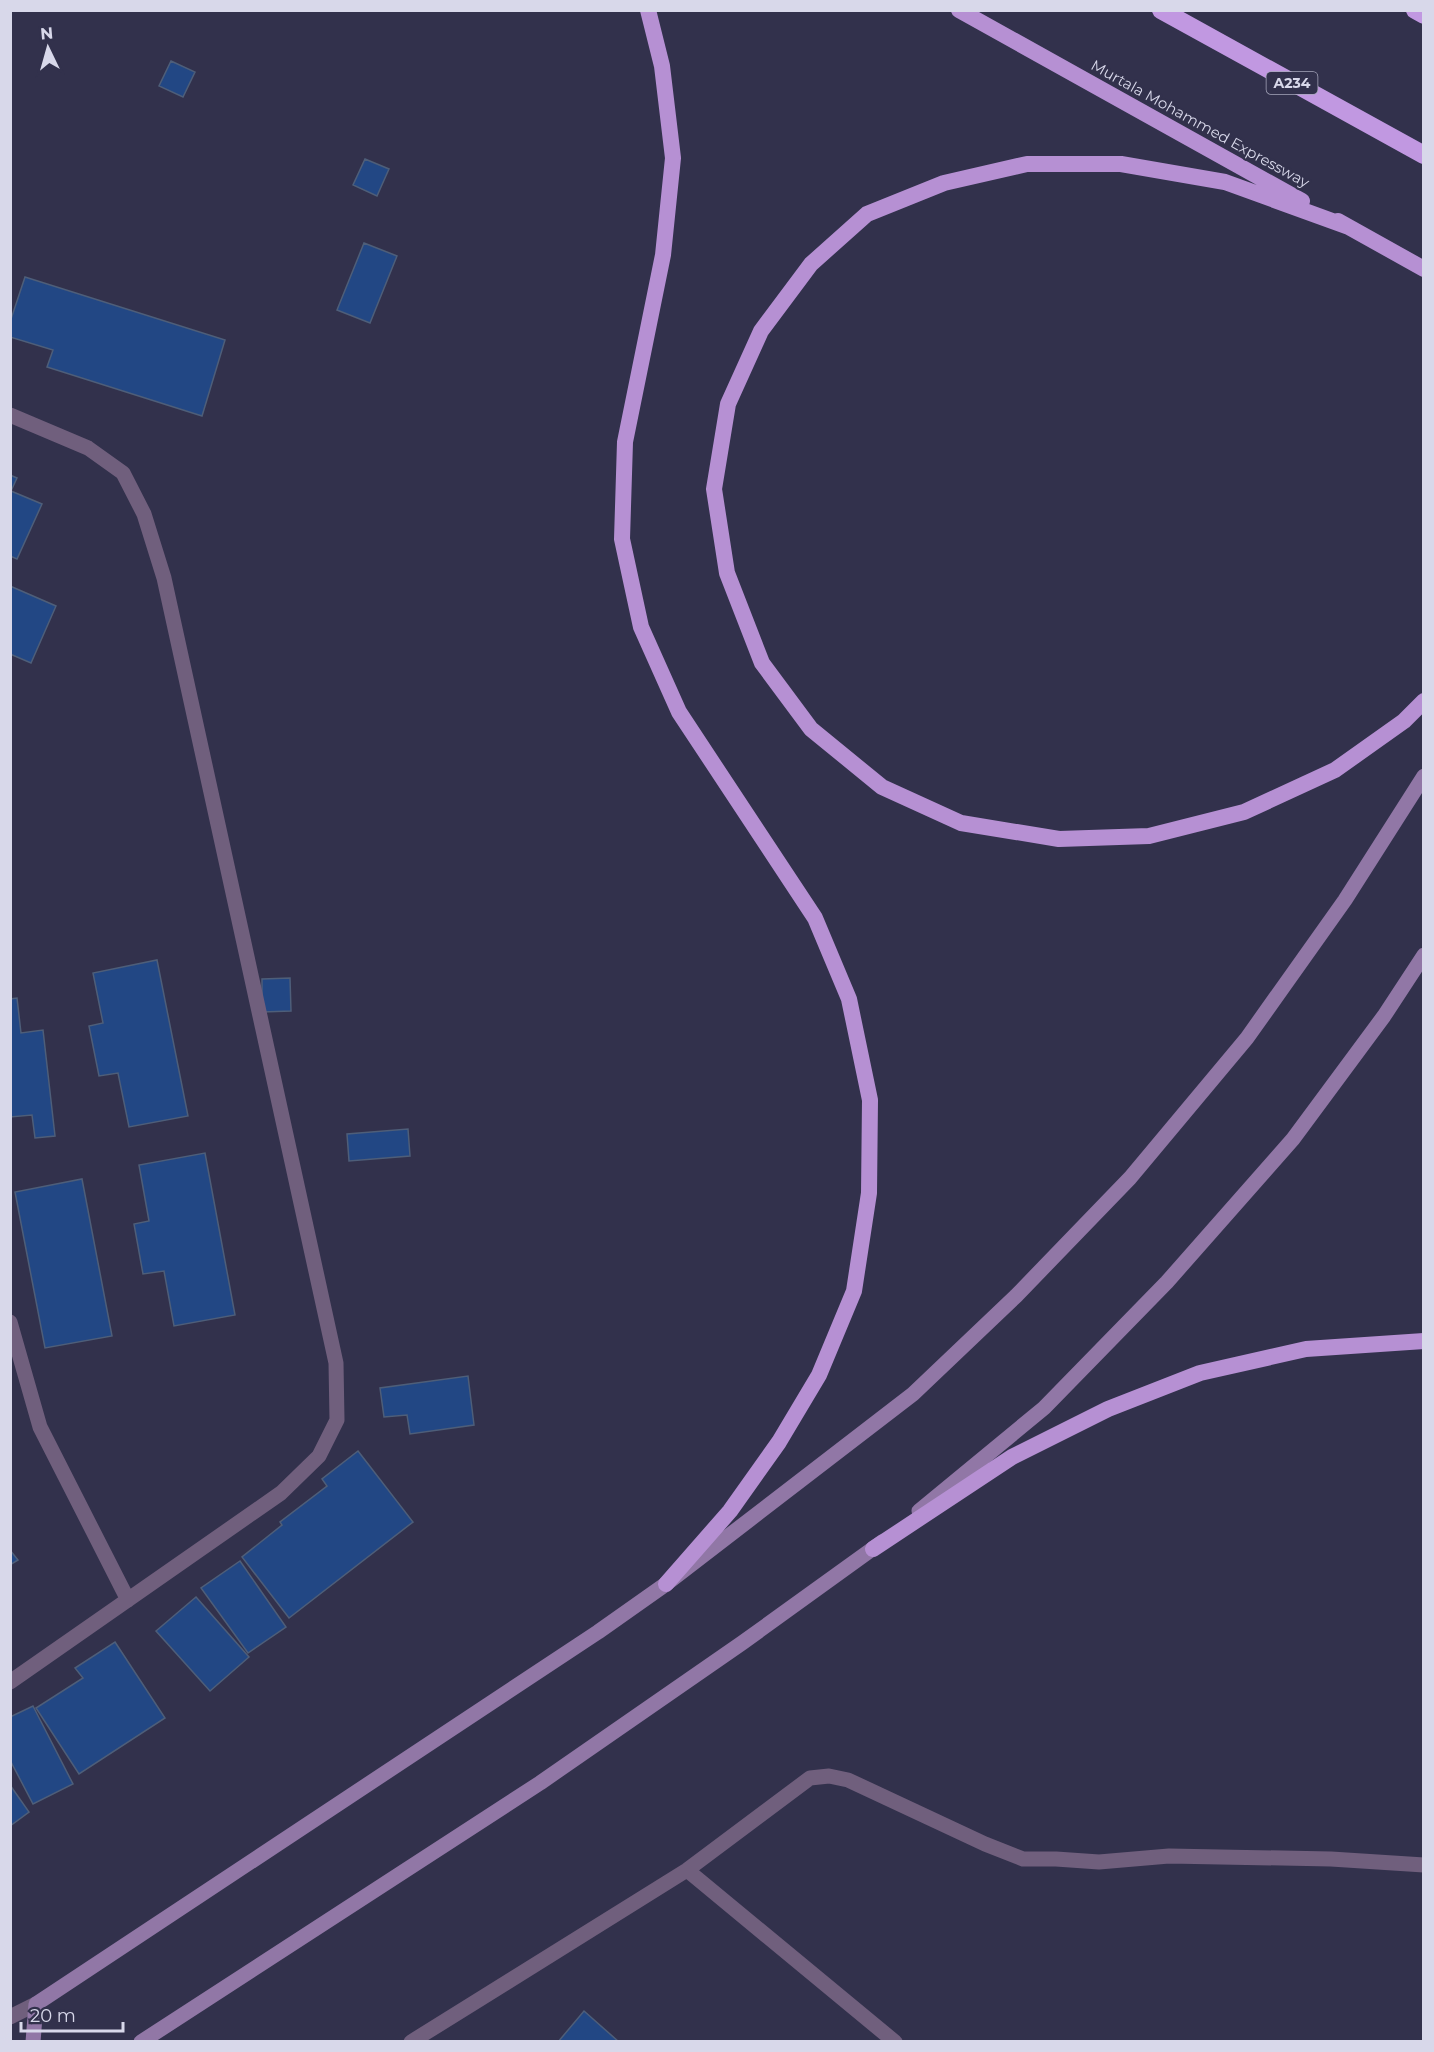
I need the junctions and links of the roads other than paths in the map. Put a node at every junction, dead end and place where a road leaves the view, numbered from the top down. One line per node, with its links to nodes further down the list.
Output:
1 (648, 10): 16 (highway)
2 (959, 10): 7 (highway, Murtala Mohammed Expressway)
3 (1161, 10): 6 (highway, A234)
4 (1415, 10): 5 (highway)
5 (1424, 15)
6 (1424, 156)
7 (1346, 226): 8 (highway, Murtala Mohammed Expressway); 10 (highway)
8 (1424, 269)
9 (10, 416): 17 (street)
10 (1424, 701)
11 (1424, 777): 16 (main road)
12 (1424, 955): 15 (main road)
13 (10, 1322): 17 (street)
14 (1424, 1341): 15 (highway)
15 (873, 1549): 24 (main road)
16 (666, 1584): 21 (main road)
17 (128, 1600): 18 (street)
18 (10, 1682)
19 (1424, 1865): 20 (street)
20 (687, 1869): 25 (street); 26 (street)
21 (36, 2004): 22 (street); 23 (main road)
22 (10, 2017)
23 (33, 2042)
24 (141, 2042)
25 (411, 2042)
26 (895, 2042)

